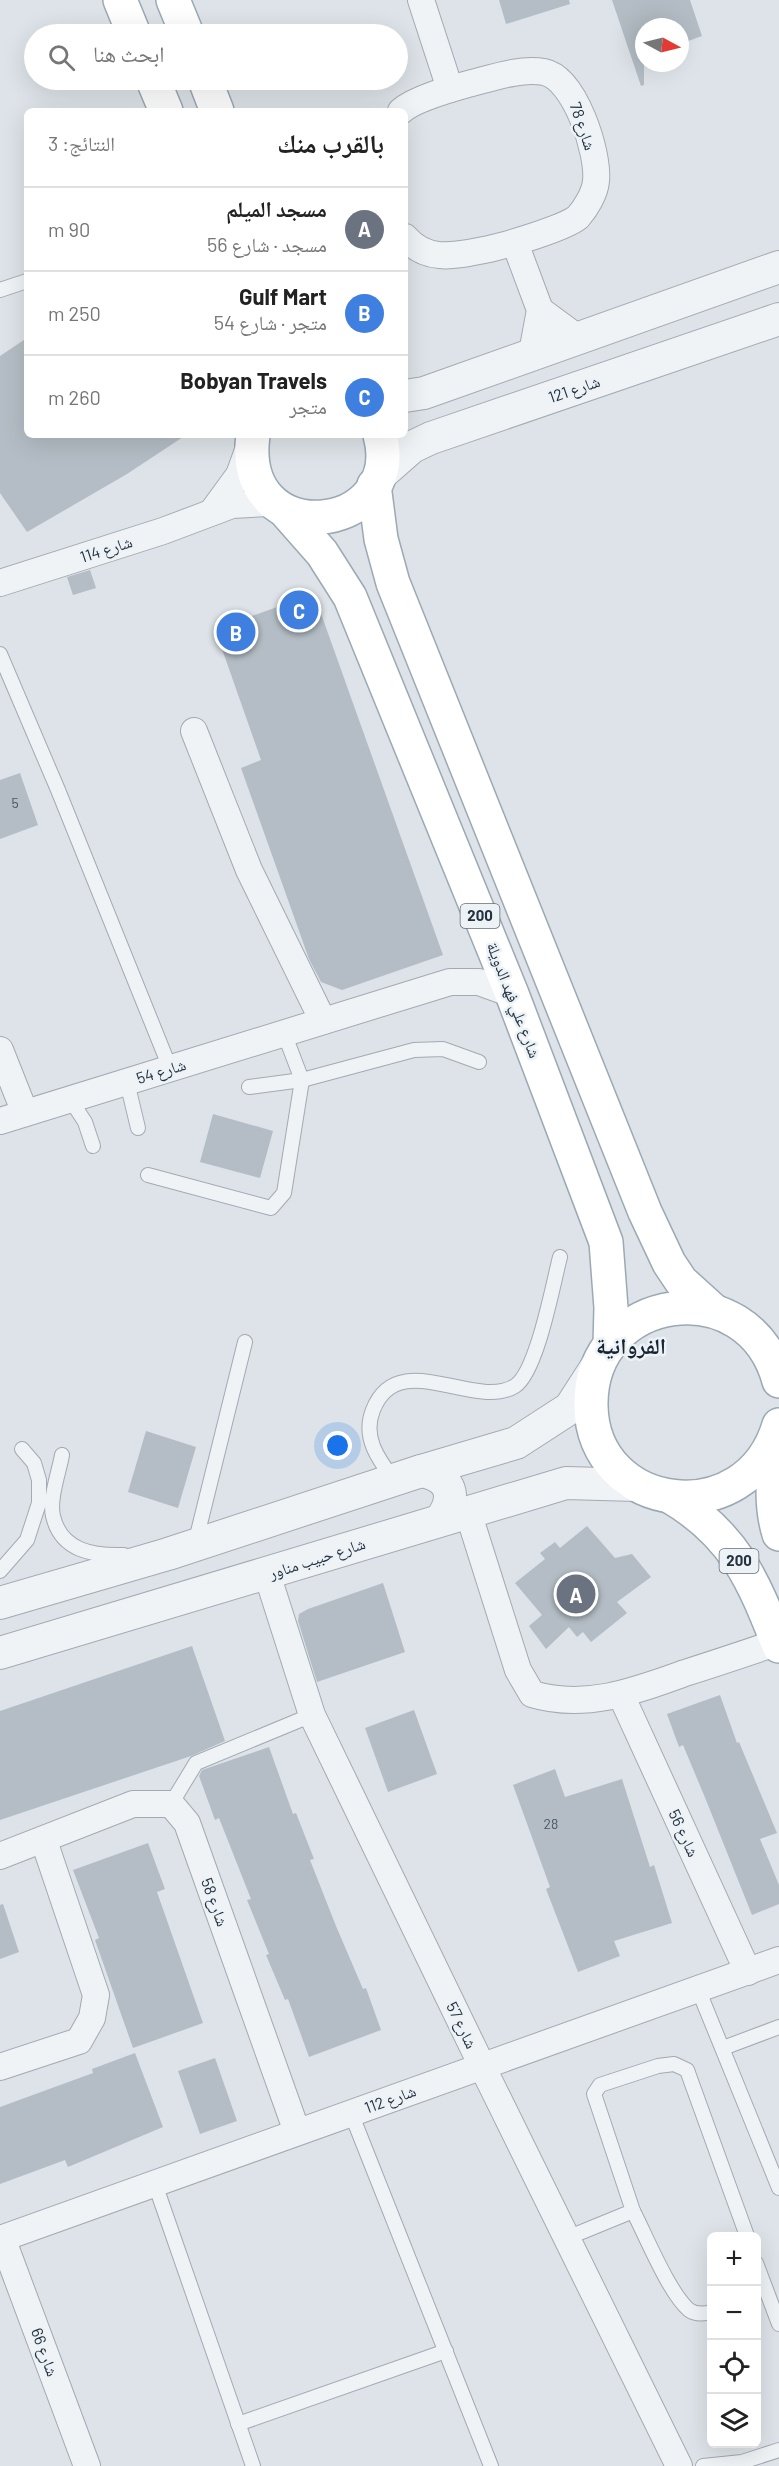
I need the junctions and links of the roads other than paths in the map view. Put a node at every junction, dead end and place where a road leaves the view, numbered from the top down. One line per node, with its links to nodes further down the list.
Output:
1 (120, 0): 4 (main road)
2 (173, 0): 5 (main road)
3 (421, 0): 6 (street)
4 (130, 24)
5 (183, 24)
6 (450, 89): 11 (street, شارع 78); 13 (street, شارع 78)
7 (157, 90): 9 (main road)
8 (209, 90): 10 (main road)
9 (165, 108)
10 (216, 108)
11 (408, 108)
12 (408, 241): 13 (street, شارع 78)
13 (515, 243): 17 (street)
14 (779, 267): 19 (street)
15 (24, 282): 16 (lane)
16 (0, 290)
17 (540, 310): 19 (street); 20 (street)
18 (779, 319): 25 (street, شارع 121)
19 (578, 338): 20 (street)
20 (532, 353): 21 (street)
21 (408, 396)
22 (252, 438): 27 (street)
23 (253, 438): 26 (main road, 200)
24 (380, 438): 25 (main road, 200)
25 (376, 480): 26 (main road); 47 (main road, 200)
26 (282, 509): 27 (street, شارع 114); 31 (main road, شارع علي فهد الدويلة / 200)
27 (212, 512): 28 (street, شارع 114)
28 (0, 583)
29 (0, 654): 36 (lane)
30 (194, 731): 32 (street)
31 (512, 994): 32 (street, شارع 54); 50 (main road, شارع علي فهد الدويلة / 200)
32 (323, 1022): 33 (street, شارع 54)
33 (284, 1033): 36 (street, شارع 54); 37 (lane)
34 (0, 1050): 41 (street)
35 (479, 1062): 37 (lane)
36 (170, 1068): 38 (street, شارع 54)
37 (302, 1080): 39 (lane); 45 (lane)
38 (127, 1082): 40 (street, شارع 54); 43 (lane)
39 (249, 1087)
40 (70, 1099): 41 (street, شارع 54); 44 (lane)
41 (25, 1113): 42 (street, شارع 54)
42 (0, 1121)
43 (138, 1128)
44 (93, 1146)
45 (148, 1175)
46 (560, 1257): 55 (lane)
47 (713, 1310): 48 (main road, 200); 50 (main road, 200)
48 (766, 1335): 51 (main road, 200)
49 (245, 1342): 60 (lane)
50 (604, 1354): 55 (street); 56 (main road, 200)
51 (779, 1381)
52 (779, 1426): 57 (main road, 200); 59 (main road, 200)
53 (22, 1449): 61 (lane)
54 (62, 1455): 60 (lane)
55 (408, 1475): 58 (street); 60 (street)
56 (637, 1485): 57 (main road, 200); 58 (street, شارع حبيب مناور)
57 (671, 1497): 64 (main road, 200)
58 (455, 1515): 62 (street, شارع حبيب مناور); 66 (street)
59 (779, 1534)
60 (181, 1549): 63 (street)
61 (0, 1571)
62 (267, 1574): 65 (street, شارع حبيب مناور); 67 (street, شارع 57)
63 (0, 1604)
64 (776, 1626): 66 (street)
65 (0, 1653)
66 (621, 1695): 72 (street, شارع 56)
67 (312, 1714): 68 (lane); 76 (street, شارع 57)
68 (171, 1804): 69 (street); 79 (street, شارع 58)
69 (44, 1841): 70 (street); 77 (street)
70 (0, 1856)
71 (779, 1960): 72 (street, شارع 112)
72 (748, 1971): 73 (street, شارع 112)
73 (698, 1989): 75 (lane); 76 (street, شارع 112)
74 (779, 2027): 75 (lane)
75 (723, 2048): 81 (lane)
76 (482, 2066): 78 (street, شارع 112); 85 (street, شارع 57)
77 (0, 2067)
78 (351, 2113): 79 (street, شارع 112); 89 (lane)
79 (297, 2132): 80 (street, شارع 112)
80 (155, 2184): 84 (street, شارع 112); 90 (lane)
81 (779, 2188)
82 (633, 2211): 83 (lane); 85 (lane); 87 (lane)
83 (746, 2232)
84 (1, 2238): 92 (street, شارع 66)
85 (567, 2238): 95 (street, شارع 57)
86 (763, 2299): 88 (lane)
87 (707, 2313)
88 (779, 2324)
89 (446, 2351): 90 (lane); 94 (lane)
90 (238, 2424): 93 (lane)
91 (779, 2450): 96 (lane)
92 (87, 2466)
93 (253, 2466)
94 (491, 2466)
95 (679, 2466)
96 (703, 2466)

